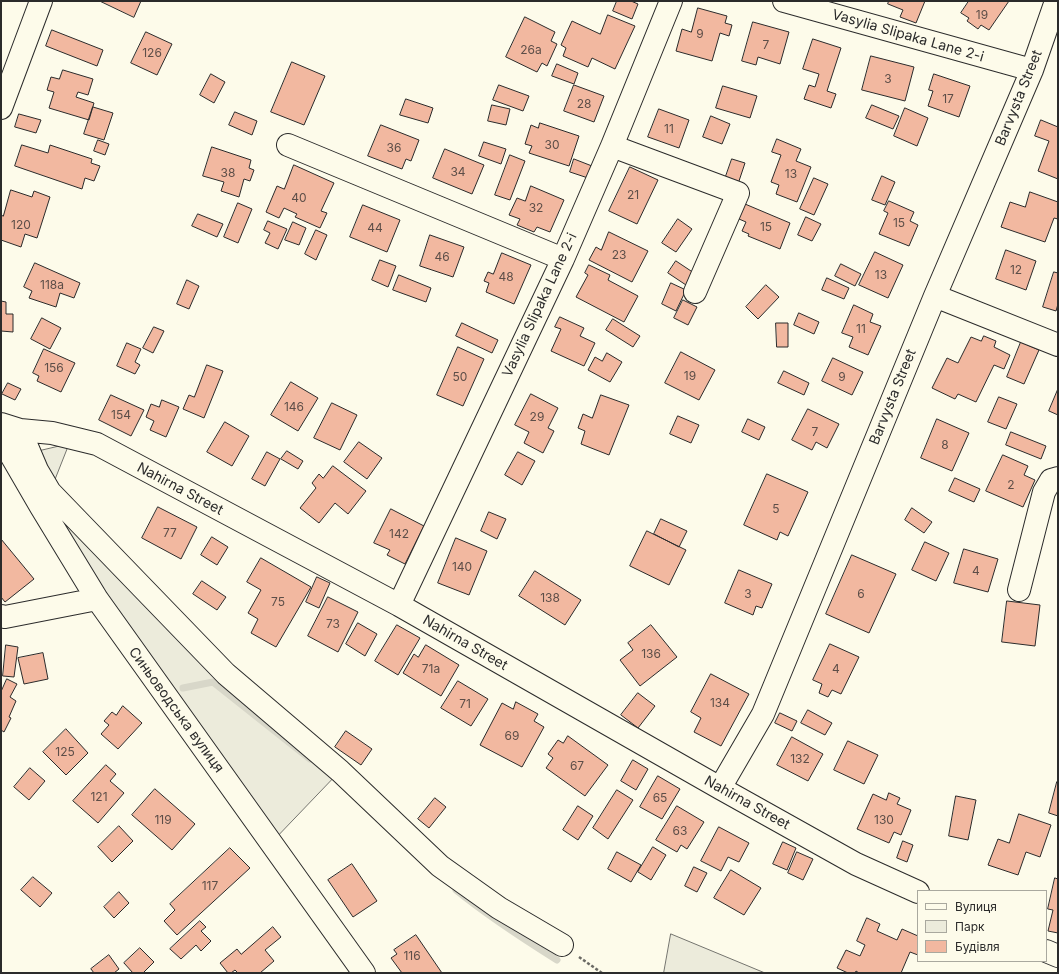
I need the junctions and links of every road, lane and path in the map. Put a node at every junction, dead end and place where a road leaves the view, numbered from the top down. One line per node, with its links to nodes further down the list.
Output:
1 (41, 1): 6 (street)
2 (671, 1): 8 (street, Vasylia Slipaka Lane 2-i)
3 (784, 1): 5 (street, Vasylia Slipaka Lane 2-i)
4 (1056, 1): 5 (street, Barvysta Street)
5 (1032, 70): 11 (street, Barvysta Street)
6 (1, 108)
7 (288, 145): 9 (street)
8 (612, 146): 9 (street, Vasylia Slipaka Lane 2-i); 10 (street)
9 (563, 259): 17 (street, Vasylia Slipaka Lane 2-i)
10 (695, 292)
11 (935, 296): 12 (street); 19 (street, Barvysta Street)
12 (1058, 345)
13 (7, 431): 16 (street, Синьоводська вулиця); 17 (street, Nahirna Street); 21 (street)
14 (1058, 478): 15 (street)
15 (1018, 590)
16 (97, 599): 18 (street); 24 (street, Синьоводська вулиця)
17 (399, 605): 19 (street, Nahirna Street)
18 (1, 616)
19 (720, 788): 20 (street, Nahirna Street)
20 (917, 892)
21 (562, 945): 25 (path)
22 (1047, 951): 23 (street)
23 (1058, 956)
24 (364, 973)
25 (602, 973)

